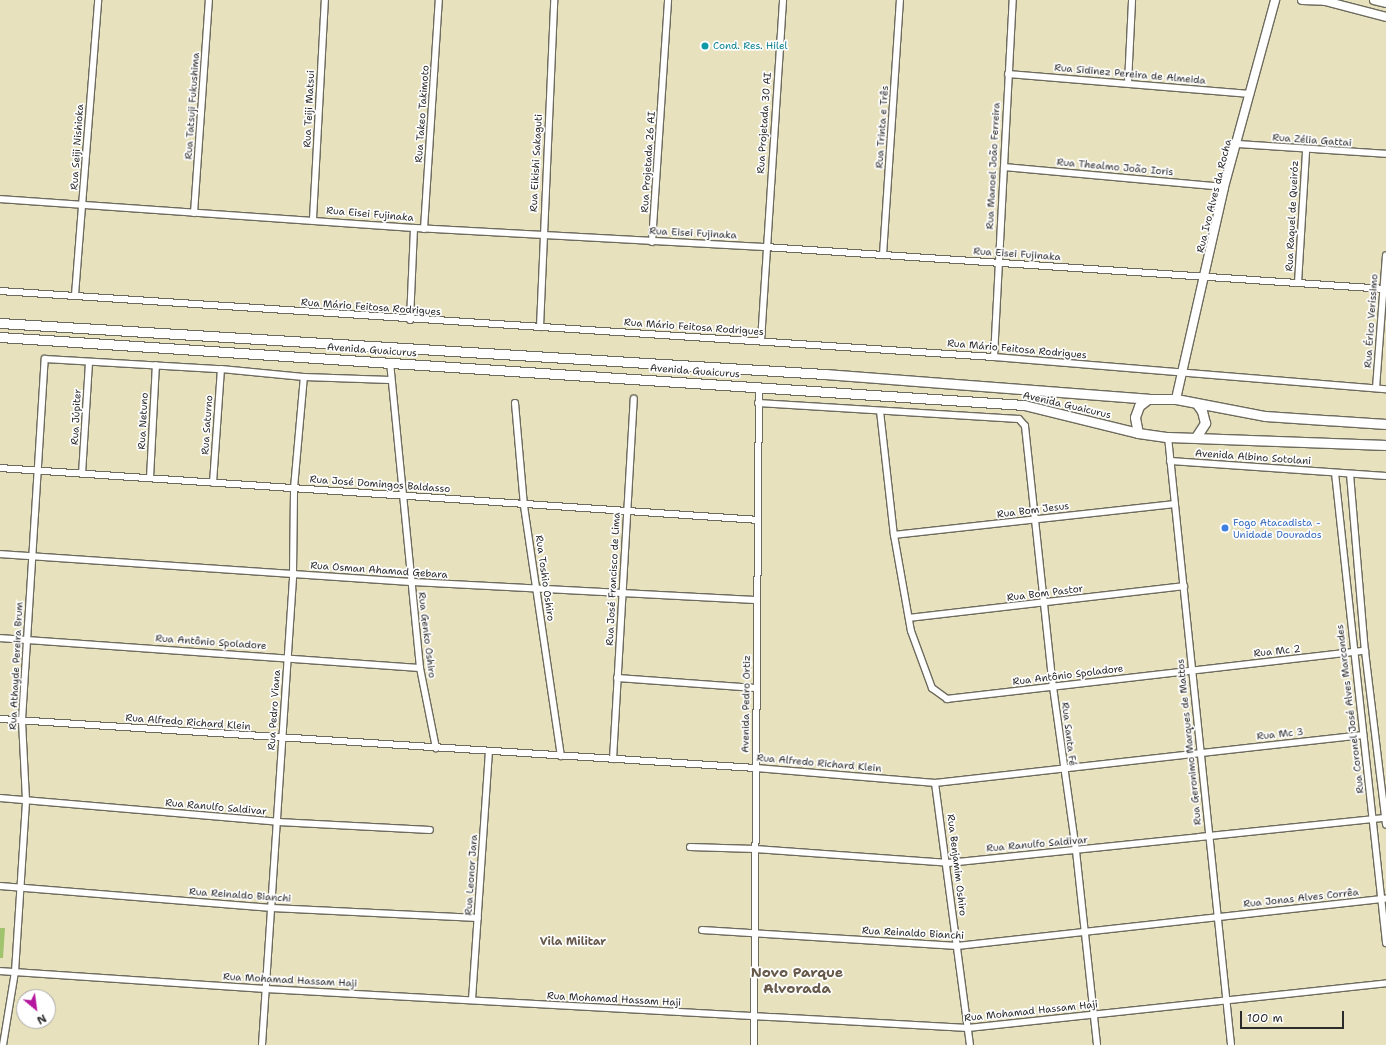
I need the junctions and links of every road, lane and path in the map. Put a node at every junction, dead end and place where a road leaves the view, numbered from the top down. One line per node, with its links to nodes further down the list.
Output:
1 (98, 0): 25 (street, Rua Seiji Nishioka)
2 (209, 0): 26 (street, Rua Tatsuji Fukushima)
3 (325, 0): 27 (street, Rua Teiji Matsui)
4 (439, 0): 29 (street, Rua Takeo Takimoto)
5 (554, 0): 30 (street, Rua Eikishi Sakaguti)
6 (668, 0): 31 (street, Rua Projetada 26 AI)
7 (783, 0): 32 (street, Rua Projetada 30 AI)
8 (900, 0): 33 (street, Rua Trinta e Três)
9 (1013, 0): 16 (street, Rua Manoel João Ferreira)
10 (1132, 0): 17 (street)
11 (1275, 0): 18 (street, Rua Ivo Alves da Rocha)
12 (1302, 0): 15 (street)
13 (1374, 0): 14 (street)
14 (1386, 3)
15 (1386, 17)
16 (1008, 74): 17 (street, Rua Sidinez Pereira de Almeida); 22 (street, Rua Manoel João Ferreira)
17 (1128, 83): 18 (street, Rua Sidinez Pereira de Almeida)
18 (1250, 94): 19 (street, Rua Ivo Alves da Rocha)
19 (1237, 144): 20 (street, Rua Zélia Gattai); 23 (street, Rua Ivo Alves da Rocha)
20 (1306, 151): 21 (street, Rua Zélia Gattai); 37 (street, Rua Raquel de Queiróz)
21 (1386, 154)
22 (1004, 167): 23 (street, Rua Thealmo João Ioris); 35 (street, Rua Manoel João Ferreira)
23 (1224, 187): 36 (street, Rua Ivo Alves da Rocha)
24 (0, 199): 25 (street, Rua Eisei Fujinaka)
25 (83, 205): 26 (street, Rua Eisei Fujinaka); 40 (street, Rua Seiji Nishioka)
26 (194, 213): 27 (street, Rua Eisei Fujinaka)
27 (313, 219): 28 (street, Rua Eisei Fujinaka)
28 (414, 228): 29 (street, Rua Eisei Fujinaka); 41 (street)
29 (424, 229): 30 (street, Rua Eisei Fujinaka)
30 (543, 236): 31 (street, Rua Eisei Fujinaka); 43 (street, Rua Eikishi Sakaguti)
31 (652, 242): 32 (street, Rua Eisei Fujinaka)
32 (765, 247): 33 (street, Rua Eisei Fujinaka); 45 (street, Rua Projetada 30 AI)
33 (883, 255): 35 (street, Rua Eisei Fujinaka)
34 (1386, 255): 38 (street, Rua Érico Veríssimo)
35 (998, 263): 36 (street, Rua Eisei Fujinaka); 46 (street, Rua Manoel João Ferreira)
36 (1204, 276): 37 (street, Rua Eisei Fujinaka); 51 (street, Rua Ivo Alves da Rocha)
37 (1298, 283): 38 (street, Rua Eisei Fujinaka)
38 (1385, 289): 55 (street, Rua Érico Veríssimo)
39 (0, 291): 40 (street, Rua Mário Feitosa Rodrigues)
40 (75, 295): 41 (street, Rua Mário Feitosa Rodrigues)
41 (410, 320): 43 (street, Rua Mário Feitosa Rodrigues)
42 (0, 323): 58 (main road, Avenida Guaicurus)
43 (540, 326): 45 (street, Rua Mário Feitosa Rodrigues)
44 (0, 337): 48 (main road, Avenida Guaicurus)
45 (761, 341): 46 (street, Rua Mário Feitosa Rodrigues)
46 (994, 356): 51 (street, Rua Mário Feitosa Rodrigues)
47 (89, 362): 49 (street); 71 (street, Rua Athayde Pereira Brum); 73 (street, Rua Júpiter)
48 (390, 362): 53 (street, Rua Genko Oshiro); 54 (main road, Avenida Guaicurus)
49 (156, 365): 50 (street); 76 (street, Rua Netuno)
50 (221, 369): 52 (street); 77 (street, Rua Saturno)
51 (1180, 373): 55 (street, Rua Mário Feitosa Rodrigues); 59 (street, Rua Ivo Alves da Rocha)
52 (304, 377): 53 (street); 78 (street, Rua Pedro Viana)
53 (390, 380): 79 (street, Rua Genko Oshiro)
54 (759, 386): 61 (street, Avenida Pedro Ortiz); 65 (main road, Avenida Guaicurus)
55 (1376, 388): 56 (street, Rua Mário Feitosa Rodrigues)
56 (1386, 389)
57 (634, 399): 82 (street, Rua José Francisco de Lima)
58 (1148, 399): 59 (main road, Avenida Guaicurus); 65 (main road)
59 (1176, 399): 62 (main road, Avenida Guaicurus)
60 (516, 402): 81 (street, Rua Toshio Oshiro)
61 (758, 403): 63 (street); 83 (street, Avenida Pedro Ortiz)
62 (1197, 404): 64 (main road, Avenida Guaicurus); 67 (main road)
63 (880, 411): 84 (street, Rua Santa Fé); 85 (street)
64 (1386, 424)
65 (1138, 433): 66 (main road, Avenida Guaicurus)
66 (1168, 437): 67 (main road, Avenida Guaicurus); 69 (street, Rua Geronimo Marques de Mattos)
67 (1196, 438): 68 (main road, Avenida Guaicurus)
68 (1386, 445)
69 (1170, 461): 72 (street, Avenida Albino Sotolani); 80 (street, Rua Geronimo Marques de Mattos)
70 (0, 468): 71 (street, Rua José Domingos Baldasso)
71 (39, 470): 73 (street, Rua José Domingos Baldasso); 87 (street, Rua Athayde Pereira Brum)
72 (1335, 473): 74 (street, Avenida Albino Sotolani); 99 (street, Rua Coronel José Alves Marcondes)
73 (82, 474): 76 (street, Rua José Domingos Baldasso)
74 (1350, 474): 75 (street, Avenida Albino Sotolani); 98 (street)
75 (1386, 476)
76 (150, 478): 77 (street, Rua José Domingos Baldasso)
77 (213, 483): 78 (street, Rua José Domingos Baldasso)
78 (294, 488): 79 (street, Rua José Domingos Baldasso); 88 (street, Rua Pedro Viana)
79 (403, 495): 81 (street, Rua José Domingos Baldasso); 89 (street, Rua Genko Oshiro)
80 (1174, 504): 84 (street, Rua Bom Jesus); 90 (street, Rua Geronimo Marques de Mattos)
81 (524, 506): 82 (street, Rua José Domingos Baldasso); 91 (street, Rua Toshio Oshiro)
82 (626, 512): 83 (street, Rua José Domingos Baldasso); 92 (street, Rua José Francisco de Lima)
83 (758, 520): 93 (street, Avenida Pedro Ortiz)
84 (1036, 520): 85 (street, Rua Bom Jesus); 94 (street, Rua Santa Fé)
85 (894, 535): 95 (street)
86 (0, 554): 87 (street, Rua Osman Ahamad Gebara)
87 (33, 557): 88 (street, Rua Osman Ahamad Gebara); 97 (street, Rua Athayde Pereira Brum)
88 (293, 574): 89 (street, Rua Osman Ahamad Gebara); 100 (street, Rua Pedro Viana)
89 (411, 582): 91 (street, Rua Osman Ahamad Gebara); 101 (street, Rua Genko Oshiro)
90 (1184, 586): 94 (street, Rua Bom Pastor); 102 (street, Rua Geronimo Marques de Mattos)
91 (536, 589): 92 (street, Rua Osman Ahamad Gebara); 113 (street, Rua Toshio Oshiro)
92 (622, 594): 93 (street, Rua Osman Ahamad Gebara); 103 (street, Rua José Francisco de Lima)
93 (757, 600): 105 (street, Avenida Pedro Ortiz)
94 (1044, 603): 95 (street, Rua Bom Pastor); 104 (street, Rua Santa Fé)
95 (909, 618): 104 (street, Rua Antônio Spoladore)
96 (0, 638): 97 (street, Rua Antônio Spoladore)
97 (27, 640): 100 (street, Rua Antônio Spoladore); 107 (street, Rua Athayde Pereira Brum)
98 (1365, 651): 99 (street, Rua Mc 2); 120 (street)
99 (1353, 652): 102 (street, Rua Mc 2); 108 (street, Rua Coronel José Alves Marcondes)
100 (288, 657): 101 (street, Rua Antônio Spoladore); 109 (street, Rua Pedro Viana)
101 (420, 668): 110 (street, Rua Genko Oshiro)
102 (1191, 670): 104 (street, Rua Antônio Spoladore); 112 (street, Rua Geronimo Marques de Mattos)
103 (617, 678): 105 (street); 114 (street, Rua José Francisco de Lima)
104 (1053, 687): 116 (street, Rua Santa Fé)
105 (756, 688): 115 (street, Avenida Pedro Ortiz)
106 (0, 719): 107 (street, Rua Alfredo Richard Klein)
107 (22, 720): 109 (street, Rua Alfredo Richard Klein); 119 (street, Rua Athayde Pereira Brum)
108 (1363, 735): 112 (street, Rua Mc 3); 121 (street, Rua Coronel José Alves Marcondes)
109 (282, 738): 110 (street, Rua Alfredo Richard Klein); 122 (street, Rua Pedro Viana)
110 (436, 748): 111 (street, Rua Alfredo Richard Klein)
111 (490, 752): 113 (street, Rua Alfredo Richard Klein); 135 (street, Rua Leonor Jara)
112 (1200, 753): 116 (street, Rua Alfredo Richard Klein); 125 (street, Rua Geronimo Marques de Mattos)
113 (561, 756): 114 (street, Rua Alfredo Richard Klein)
114 (613, 759): 115 (street, Rua Alfredo Richard Klein)
115 (756, 768): 117 (street, Rua Alfredo Richard Klein); 127 (street, Avenida Pedro Ortiz)
116 (1064, 769): 117 (street, Rua Alfredo Richard Klein); 128 (street, Rua Santa Fé)
117 (935, 783): 129 (street, Rua Benjamim Oshiro)
118 (0, 798): 119 (street, Rua Ranulfo Saldivar)
119 (26, 800): 122 (street, Rua Ranulfo Saldivar); 131 (street, Rua Athayde Pereira Brum)
120 (1385, 818): 121 (street, Rua Ranulfo Saldivar); 123 (street)
121 (1373, 819): 125 (street, Rua Ranulfo Saldivar); 132 (street, Rua Coronel José Alves Marcondes)
122 (278, 822): 124 (street, Rua Ranulfo Saldivar); 133 (street, Rua Pedro Viana)
123 (1386, 825)
124 (430, 830)
125 (1209, 836): 128 (street, Rua Ranulfo Saldivar); 134 (street, Rua Geronimo Marques de Mattos)
126 (690, 847): 127 (street, Rua Ranulfo Saldivar)
127 (755, 849): 129 (street, Rua Ranulfo Saldivar); 138 (street, Avenida Pedro Ortiz)
128 (1076, 851): 129 (street, Rua Ranulfo Saldivar); 137 (street, Rua Santa Fé)
129 (948, 863): 140 (street, Rua Benjamim Oshiro)
130 (0, 886): 131 (street, Rua Reinaldo Bianchi)
131 (20, 887): 133 (street, Rua Reinaldo Bianchi); 142 (street, Rua Athayde Pereira Brum)
132 (1383, 900): 134 (street, Rua Jonas Alves Corrêa); 139 (street, Rua Coronel José Alves Marcondes)
133 (272, 908): 135 (street, Rua Reinaldo Bianchi); 144 (street, Rua Pedro Viana)
134 (1217, 917): 137 (street, Rua Reinaldo Bianchi); 146 (street, Rua Geronimo Marques de Mattos)
135 (478, 918): 145 (street, Rua Leonor Jara)
136 (702, 930): 138 (street, Rua Reinaldo Bianchi)
137 (1085, 932): 140 (street, Rua Reinaldo Bianchi); 147 (street, Rua Santa Fé)
138 (754, 933): 140 (street, Rua Reinaldo Bianchi); 148 (street, Avenida Pedro Ortiz)
139 (1386, 943)
140 (957, 946): 149 (street, Rua Benjamim Oshiro)
141 (0, 971): 142 (street, Rua Mohamad Hassam Haji)
142 (15, 972): 144 (street, Rua Mohamad Hassam Haji); 150 (street, Rua Athayde Pereira Brum)
143 (1386, 983): 146 (street, Rua Mohamad Hassam Haji)
144 (266, 989): 145 (street, Rua Mohamad Hassam Haji); 151 (street, Rua Pedro Viana)
145 (472, 1000): 148 (street, Rua Mohamad Hassam Haji)
146 (1226, 1002): 147 (street, Rua Mohamad Hassam Haji); 155 (street, Rua Geronimo Marques de Mattos)
147 (1094, 1014): 149 (street, Rua Mohamad Hassam Haji); 154 (street, Rua Santa Fé)
148 (754, 1017): 149 (street, Rua Mohamad Hassam Haji); 152 (street, Avenida Pedro Ortiz)
149 (968, 1028): 153 (street, Rua Benjamim Oshiro)
150 (3, 1045)
151 (262, 1045)
152 (754, 1045)
153 (970, 1045)
154 (1097, 1045)
155 (1231, 1045)

